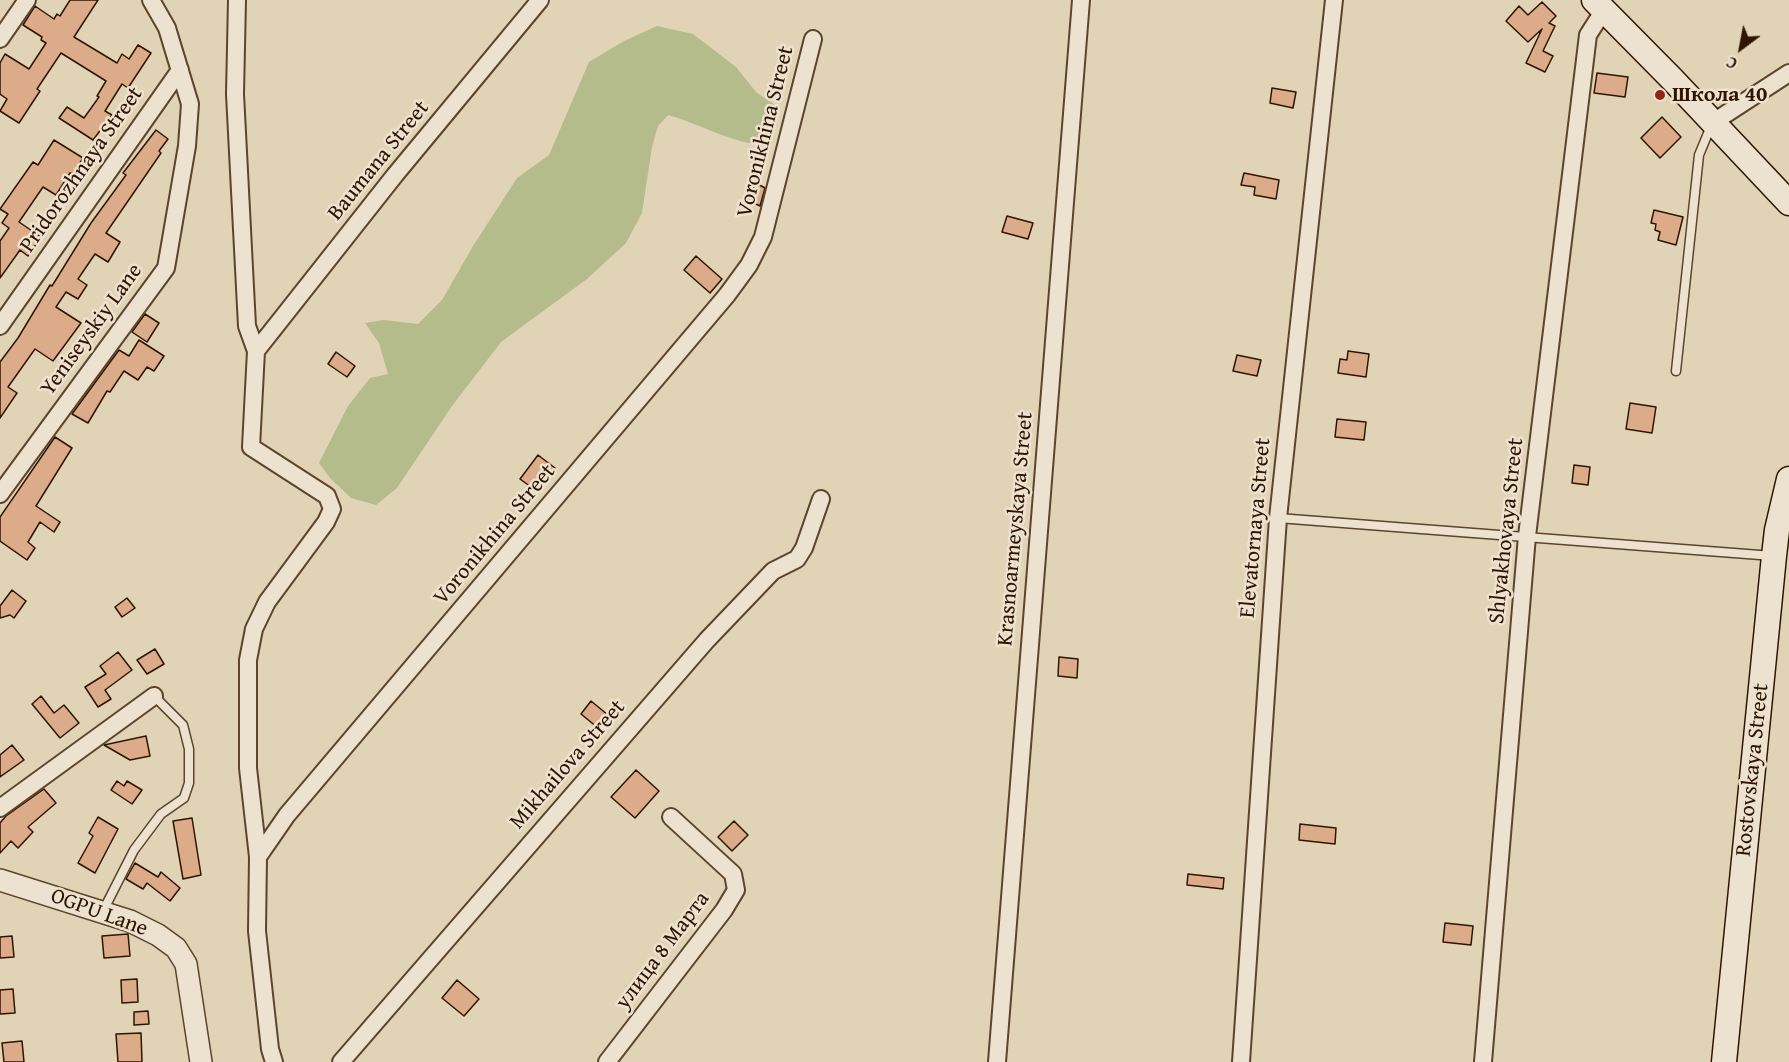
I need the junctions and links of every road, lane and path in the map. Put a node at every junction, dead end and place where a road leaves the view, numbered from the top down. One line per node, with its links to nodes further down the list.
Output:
1 (27, 0): 8 (street)
2 (151, 0): 10 (street, Yeniseyskiy Lane)
3 (237, 0): 15 (street)
4 (540, 0): 15 (street, Baumana Street)
5 (1081, 0): 33 (street, Krasnoarmeyskaya Street)
6 (1334, 0): 20 (street, Elevatornaya Street)
7 (1599, 5): 12 (main road); 21 (street, Shlyakhovaya Street)
8 (0, 39)
9 (813, 39): 26 (street, Voronikhina Street)
10 (180, 70): 14 (street, Pridorozhnaya Street); 18 (street, Yeniseyskiy Lane)
11 (1789, 73): 12 (street)
12 (1712, 123): 13 (main road); 16 (lane)
13 (1789, 203)
14 (0, 326)
15 (256, 351): 26 (street)
16 (1676, 371)
17 (1789, 479): 22 (main road, Rostovskaya Street)
18 (0, 494)
19 (821, 499): 31 (street, Mikhailova Street)
20 (1278, 518): 21 (lane); 34 (street, Elevatornaya Street)
21 (1527, 536): 22 (lane); 35 (street, Shlyakhovaya Street)
22 (1774, 556): 36 (main road, Rostovskaya Street)
23 (154, 696): 24 (street); 28 (lane)
24 (0, 808)
25 (671, 817): 32 (street, улица 8 Марта)
26 (258, 857): 30 (street)
27 (0, 880): 28 (street, OGPU Lane)
28 (103, 912): 29 (street, OGPU Lane)
29 (201, 1062)
30 (274, 1062)
31 (341, 1062)
32 (607, 1062)
33 (997, 1062)
34 (1241, 1062)
35 (1483, 1062)
36 (1724, 1062)

